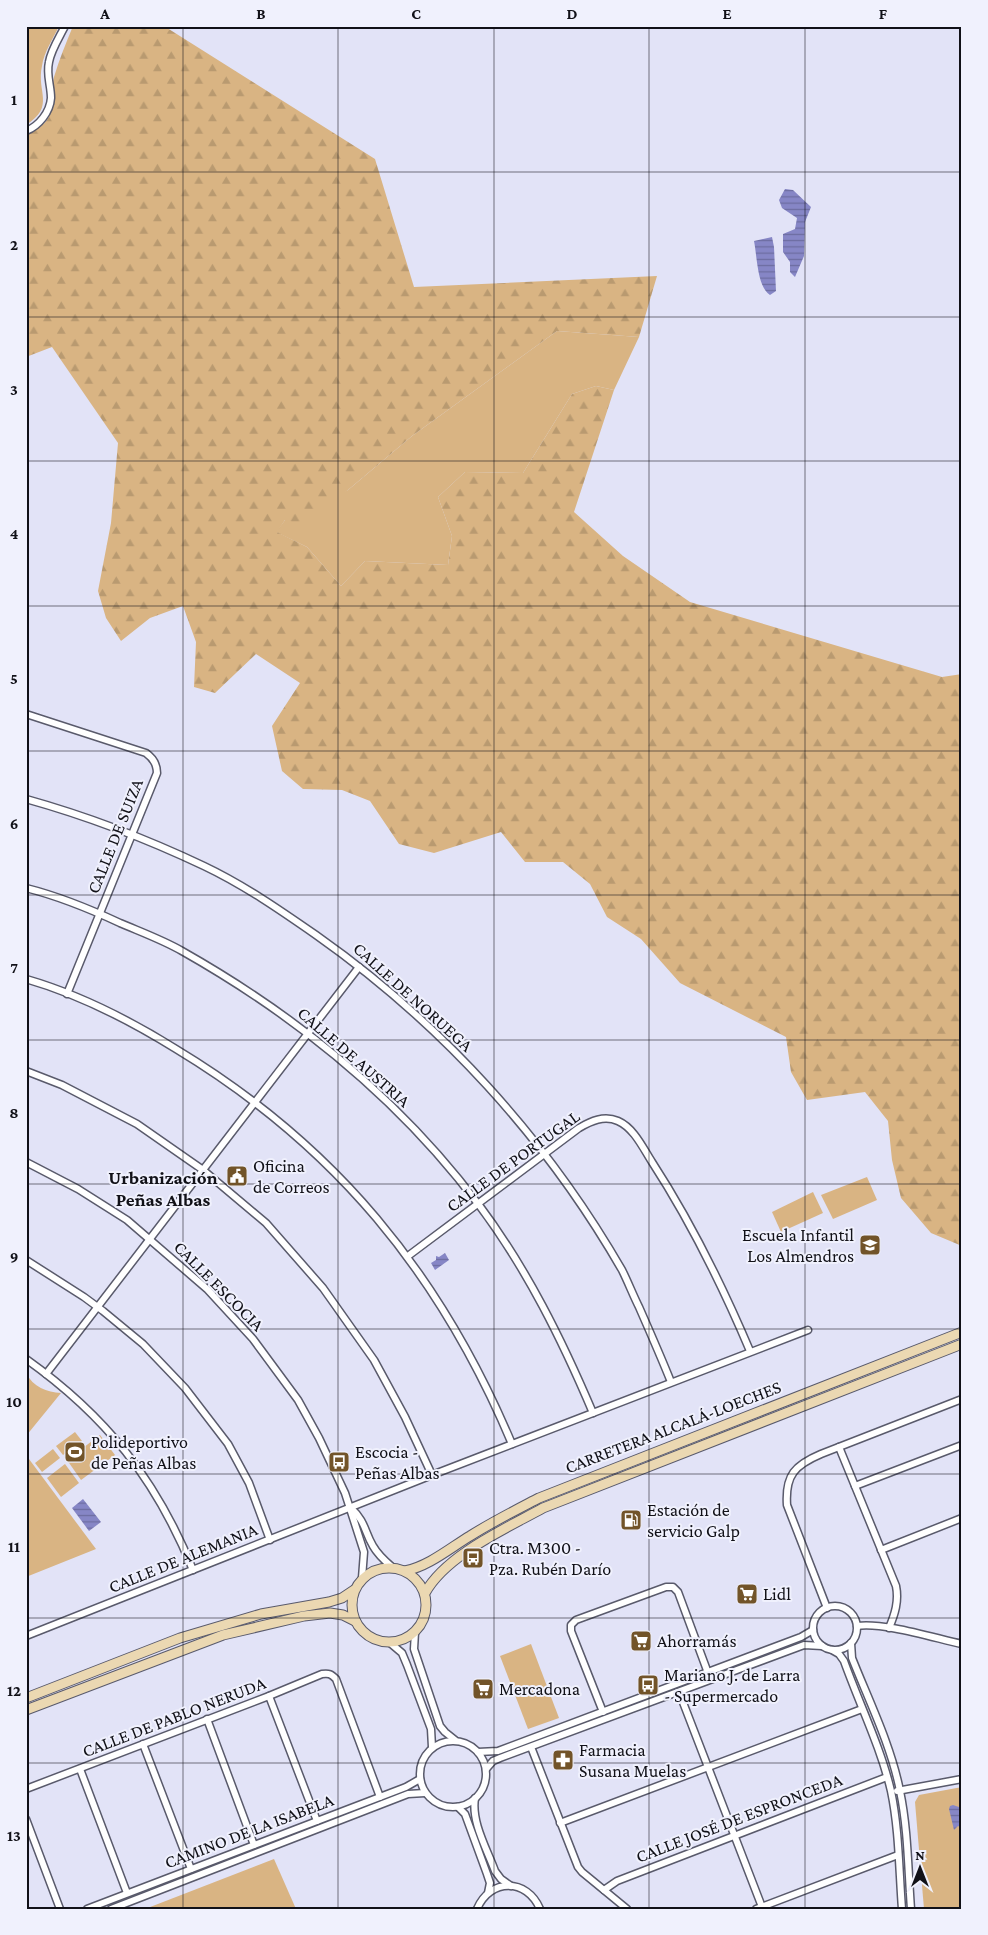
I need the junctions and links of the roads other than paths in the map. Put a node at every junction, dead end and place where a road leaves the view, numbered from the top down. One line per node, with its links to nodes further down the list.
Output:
1 (65, 26): 2 (street)
2 (26, 131)
3 (26, 714): 5 (street, CALLE DE SUIZA)
4 (26, 799): 5 (street, CALLE DE NORUEGA)
5 (132, 835): 7 (street, CALLE DE SUIZA); 8 (street, CALLE DE NORUEGA)
6 (26, 888): 7 (street, CALLE DE AUSTRIA)
7 (100, 914): 10 (street, CALLE DE SUIZA); 11 (street, CALLE DE AUSTRIA)
8 (359, 967): 11 (street); 14 (street, CALLE DE NORUEGA)
9 (26, 979): 10 (street)
10 (67, 994): 13 (street)
11 (308, 1032): 13 (street); 17 (street, CALLE DE AUSTRIA)
12 (26, 1070): 16 (street)
13 (255, 1102): 16 (street); 19 (street)
14 (545, 1154): 17 (street, CALLE DE PORTUGAL); 25 (street, CALLE DE PORTUGAL); 28 (street, CALLE DE NORUEGA)
15 (26, 1162): 18 (street, CALLE ESCOCIA)
16 (203, 1170): 18 (street); 34 (street)
17 (478, 1205): 19 (street, CALLE DE PORTUGAL); 30 (street, CALLE DE AUSTRIA)
18 (150, 1239): 21 (street); 36 (street, CALLE ESCOCIA)
19 (408, 1256): 31 (street)
20 (26, 1260): 21 (street)
21 (97, 1307): 27 (street); 38 (street)
22 (808, 1330): 25 (street)
23 (962, 1332): 42 (main road, CARRETERA ALCALÁ-LOECHES)
24 (962, 1344): 45 (main road, CARRETERA ALCALÁ-LOECHES)
25 (750, 1351): 28 (street)
26 (26, 1359): 27 (street)
27 (46, 1374): 41 (street)
28 (671, 1382): 30 (street)
29 (962, 1399): 33 (street)
30 (593, 1413): 31 (street)
31 (512, 1444): 34 (street)
32 (962, 1445): 35 (street)
33 (839, 1446): 35 (street); 46 (street)
34 (432, 1475): 36 (street)
35 (855, 1486): 39 (street)
36 (351, 1508): 38 (street, CALLE DE ALEMANIA); 40 (street, CALLE ESCOCIA); 43 (street, CALLE ESCOCIA)
37 (962, 1518): 39 (street)
38 (270, 1540): 41 (street, CALLE DE ALEMANIA)
39 (881, 1550): 49 (street)
40 (392, 1567): 42 (main road); 43 (main road)
41 (193, 1570): 52 (street, CALLE DE ALEMANIA)
42 (405, 1571): 45 (main road)
43 (362, 1578): 44 (main road)
44 (354, 1590): 47 (main road); 61 (main road)
45 (425, 1593): 51 (main road)
46 (827, 1608): 48 (street); 50 (street)
47 (355, 1621): 53 (main road); 63 (main road)
48 (857, 1626): 49 (street); 54 (street)
49 (889, 1628): 55 (street)
50 (813, 1630): 56 (street); 58 (street)
51 (415, 1632): 53 (main road); 66 (street)
52 (26, 1636)
53 (389, 1642): 69 (street)
54 (851, 1643): 57 (street); 78 (street)
55 (962, 1644)
56 (822, 1646): 57 (street); 59 (street)
57 (832, 1650): 62 (street)
58 (708, 1673): 64 (street); 64 (street)
59 (679, 1692): 68 (street); 71 (street)
60 (269, 1696): 65 (street, CALLE DE PABLO NERUDA); 81 (street, CALLE DE PABLO NERUDA); 85 (street)
61 (26, 1698)
62 (862, 1709): 71 (street); 74 (street)
63 (26, 1710)
64 (602, 1712): 70 (street)
65 (207, 1719): 67 (street, CALLE DE PABLO NERUDA); 88 (street)
66 (455, 1740): 69 (street); 70 (street)
67 (143, 1744): 72 (street, CALLE DE PABLO NERUDA); 90 (street)
68 (531, 1747): 73 (street); 86 (street)
69 (432, 1748): 76 (street)
70 (478, 1752): 73 (street)
71 (708, 1767): 86 (street); 87 (street)
72 (80, 1769): 77 (street, CALLE DE PABLO NERUDA); 93 (street)
73 (486, 1769): 82 (street)
74 (887, 1777): 79 (street); 87 (street, CALLE JOSÉ DE ESPRONCEDA)
75 (962, 1778): 78 (street)
76 (420, 1779): 80 (street); 81 (street, CAMINO DE LA ISABELA)
77 (26, 1789)
78 (900, 1790): 79 (street); 103 (street)
79 (891, 1792): 89 (street)
80 (425, 1793): 83 (street); 98 (street, CAMINO DE LA ISABELA)
81 (380, 1797): 85 (street, CAMINO DE LA ISABELA)
82 (475, 1798): 83 (street); 91 (street)
83 (458, 1806): 94 (street)
84 (26, 1818): 96 (street)
85 (317, 1821): 88 (street, CAMINO DE LA ISABELA)
86 (560, 1822): 92 (street)
87 (735, 1836): 92 (street, CALLE JOSÉ DE ESPRONCEDA); 95 (street)
88 (254, 1845): 90 (street, CAMINO DE LA ISABELA)
89 (898, 1855): 95 (street); 102 (street)
90 (191, 1869): 93 (street, CAMINO DE LA ISABELA)
91 (511, 1886): 94 (street); 100 (street)
92 (604, 1890): 101 (street)
93 (128, 1893): 97 (street, CAMINO DE LA ISABELA)
94 (488, 1893): 99 (street)
95 (759, 1908)
96 (60, 1909)
97 (87, 1909)
98 (111, 1909)
99 (477, 1909)
100 (540, 1909)
101 (627, 1909)
102 (902, 1909)
103 (911, 1909)

